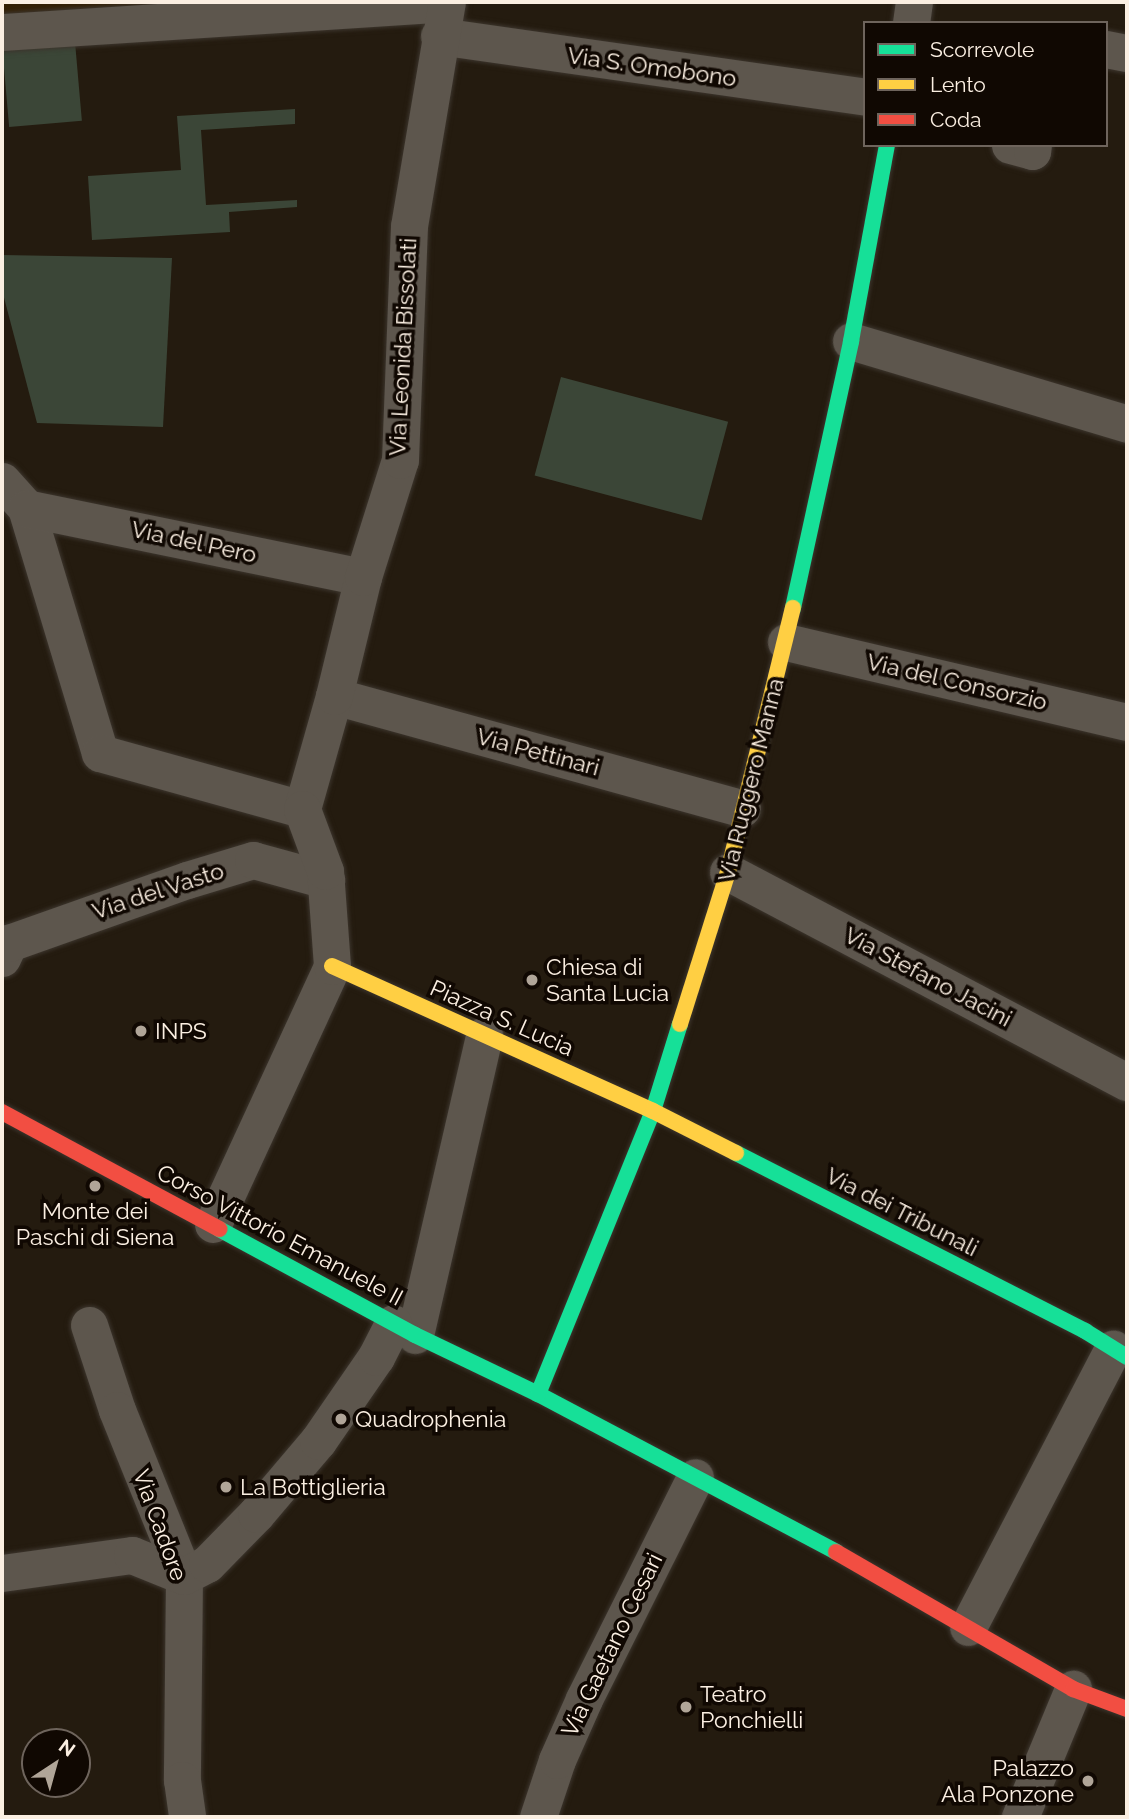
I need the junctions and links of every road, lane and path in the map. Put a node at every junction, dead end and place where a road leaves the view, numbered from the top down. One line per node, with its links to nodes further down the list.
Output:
1 (444, 14): 2 (street, Via S. Omobono); 5 (street, Via S. Omobono); 13 (street, Via Leonida Bissolati)
2 (2, 32)
3 (1108, 49): 4 (street)
4 (1127, 53)
5 (863, 97)
6 (887, 147): 9 (street, Via Ruggero Manna)
7 (1017, 147): 8 (street)
8 (1033, 147)
9 (851, 341): 10 (street); 14 (street, Via Ruggero Manna)
10 (1127, 424)
11 (2, 481): 12 (street)
12 (26, 508): 13 (street, Via del Pero); 18 (street)
13 (363, 577): 15 (street, Via Leonida Bissolati)
14 (786, 642): 16 (street, Via del Consorzio); 17 (street, Via Ruggero Manna)
15 (334, 696): 17 (street, Via Pettinari); 18 (street, Via Leonida Bissolati)
16 (1127, 722)
17 (742, 808): 19 (street, Via Ruggero Manna)
18 (302, 809): 20 (street)
19 (728, 872): 24 (street, Via Stefano Jacini); 25 (street, Via Ruggero Manna)
20 (326, 880): 21 (street, Via del Vasto); 22 (street)
21 (2, 958)
22 (332, 967): 23 (street, Piazza S. Lucia); 27 (street)
23 (484, 1035): 25 (street, Piazza S. Lucia); 29 (street)
24 (1127, 1082)
25 (653, 1111): 30 (street, Via dei Tribunali); 31 (street, Via Ruggero Manna)
26 (2, 1112): 27 (street, Corso Vittorio Emanuele II)
27 (213, 1224): 29 (street, Corso Vittorio Emanuele II)
28 (89, 1325): 34 (street, Via Cadore)
29 (404, 1329): 31 (street, Corso Vittorio Emanuele II); 34 (street)
30 (1120, 1352): 35 (street)
31 (538, 1394): 32 (street, Corso Vittorio Emanuele II)
32 (695, 1477): 35 (street, Corso Vittorio Emanuele II); 39 (street, Via Gaetano Cesari)
33 (2, 1573): 34 (street)
34 (184, 1576): 38 (street, Via Cadore)
35 (968, 1627): 36 (street, Corso Vittorio Emanuele II)
36 (1073, 1689): 37 (street, Corso Vittorio Emanuele II); 40 (street)
37 (1127, 1709)
38 (187, 1817)
39 (538, 1817)
40 (1020, 1817)

